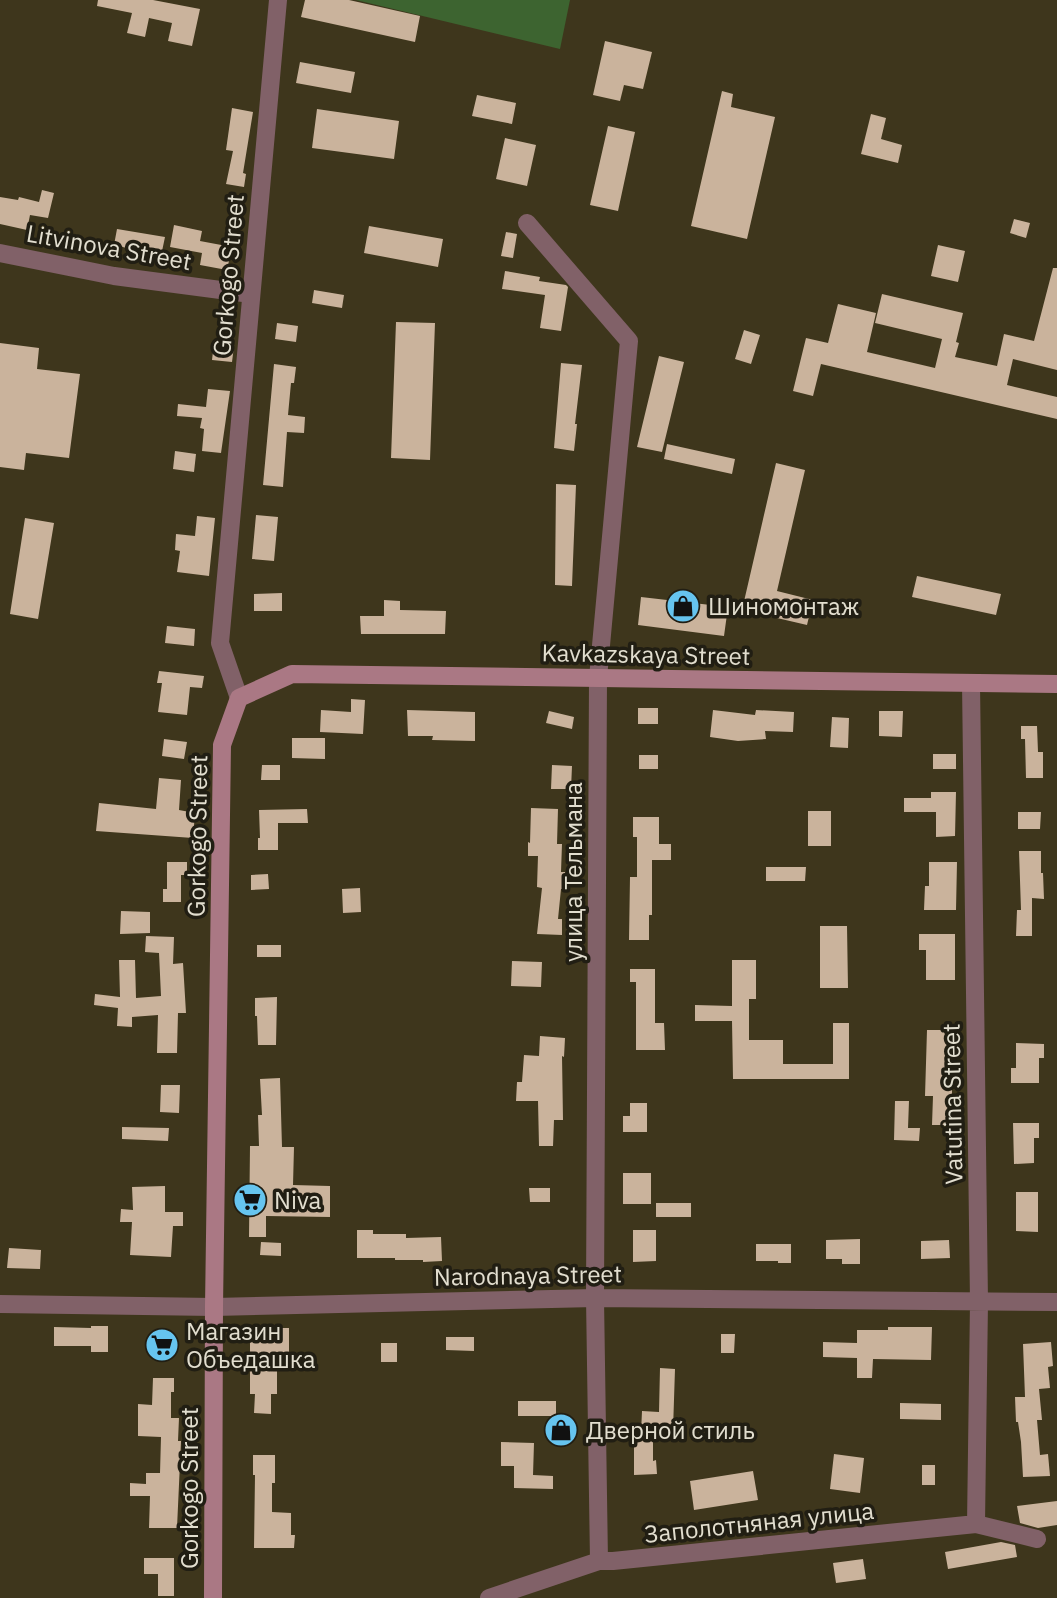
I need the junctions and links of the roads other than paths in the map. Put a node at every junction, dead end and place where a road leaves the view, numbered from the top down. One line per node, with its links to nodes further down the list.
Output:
1 (278, 0): 4 (street, Gorkogo Street)
2 (527, 223): 5 (street, улица Тельмана)
3 (0, 253): 4 (street, Litvinova Street)
4 (251, 294): 8 (street, Gorkogo Street)
5 (598, 678): 6 (main road, Kavkazskaya Street); 8 (main road, Kavkazskaya Street); 9 (street, улица Тельмана)
6 (971, 682): 7 (main road, Kavkazskaya Street); 10 (street, Vatutina Street)
7 (1057, 684)
8 (239, 698): 13 (main road, Gorkogo Street)
9 (595, 1298): 10 (street, Narodnaya Street); 13 (street, Narodnaya Street); 16 (street, улица Тельмана)
10 (979, 1302): 11 (street, Narodnaya Street); 14 (street, Vatutina Street)
11 (1057, 1303)
12 (0, 1304): 13 (street, Narodnaya Street)
13 (214, 1307): 17 (main road, Gorkogo Street)
14 (976, 1524): 15 (street, Заполотняная улица); 16 (street, Заполотняная улица)
15 (1037, 1539)
16 (599, 1561): 18 (street, Заполотняная улица)
17 (213, 1598)
18 (489, 1598)

